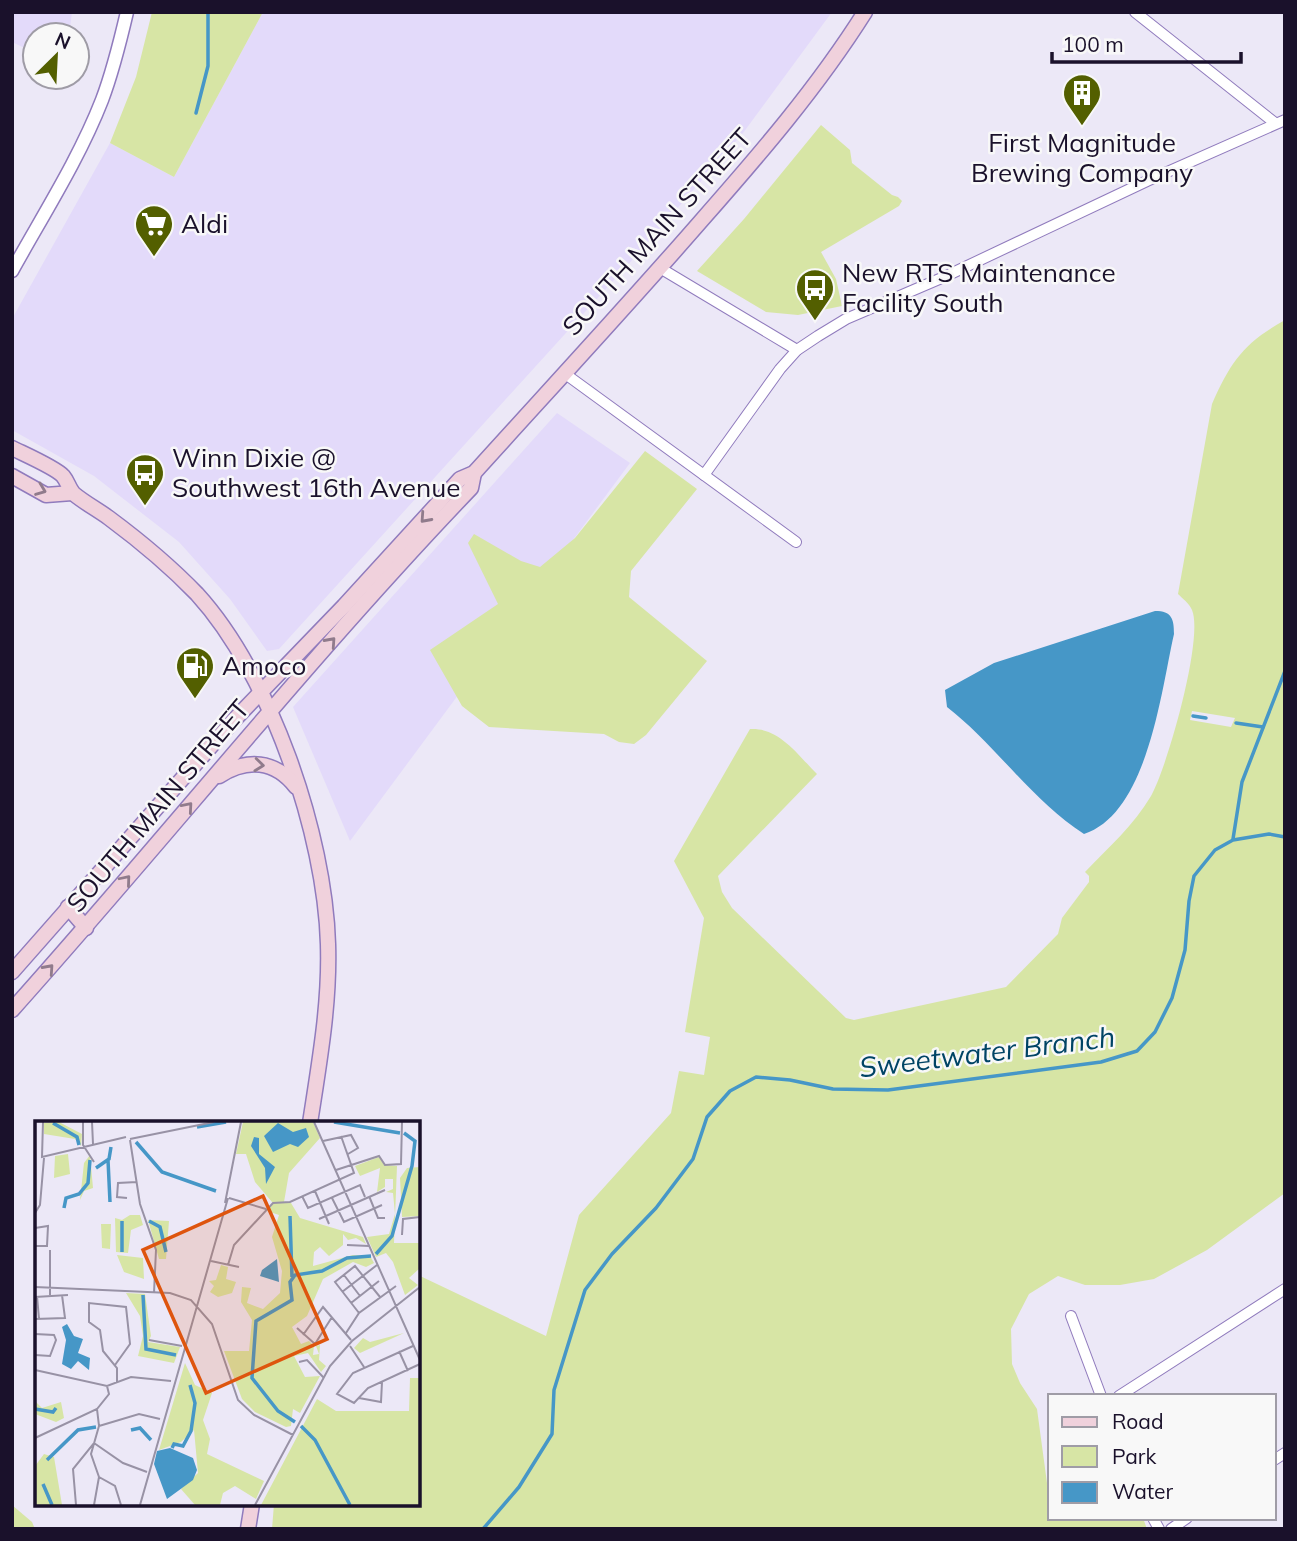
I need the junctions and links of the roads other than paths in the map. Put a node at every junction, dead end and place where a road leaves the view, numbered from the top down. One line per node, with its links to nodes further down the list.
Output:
1 (127, 12): 6 (street)
2 (864, 12): 5 (main road, SOUTH MAIN STREET)
3 (1135, 12): 4 (street)
4 (1280, 121): 7 (street)
5 (660, 268): 7 (street); 8 (main road, SOUTH MAIN STREET)
6 (12, 271)
7 (797, 350): 11 (street)
8 (564, 373): 10 (main road, SOUTH MAIN STREET); 11 (street)
9 (12, 448): 13 (main road)
10 (474, 473): 15 (main road, SOUTH MAIN STREET, one-way to 15); 16 (main road, SOUTH MAIN STREET, one-way to 10)
11 (704, 475): 14 (street)
12 (12, 476): 13 (main road, one-way to 13)
13 (72, 493): 15 (main road)
14 (796, 542)
15 (261, 693): 16 (main road); 19 (main road, SOUTH MAIN STREET)
16 (270, 712): 17 (main road, SOUTH MAIN STREET); 18 (main road)
17 (209, 783): 18 (main road, one-way to 18); 20 (main road, SOUTH MAIN STREET, one-way to 17)
18 (301, 794): 23 (main road)
19 (68, 907): 20 (main road); 21 (main road, SOUTH MAIN STREET)
20 (86, 928): 22 (main road, SOUTH MAIN STREET, one-way to 20)
21 (12, 972)
22 (12, 1010)
23 (310, 1121)
24 (1285, 1289): 27 (street)
25 (1071, 1316): 26 (street)
26 (1100, 1394)
27 (1122, 1394)
28 (252, 1506): 29 (main road)
29 (248, 1529)

